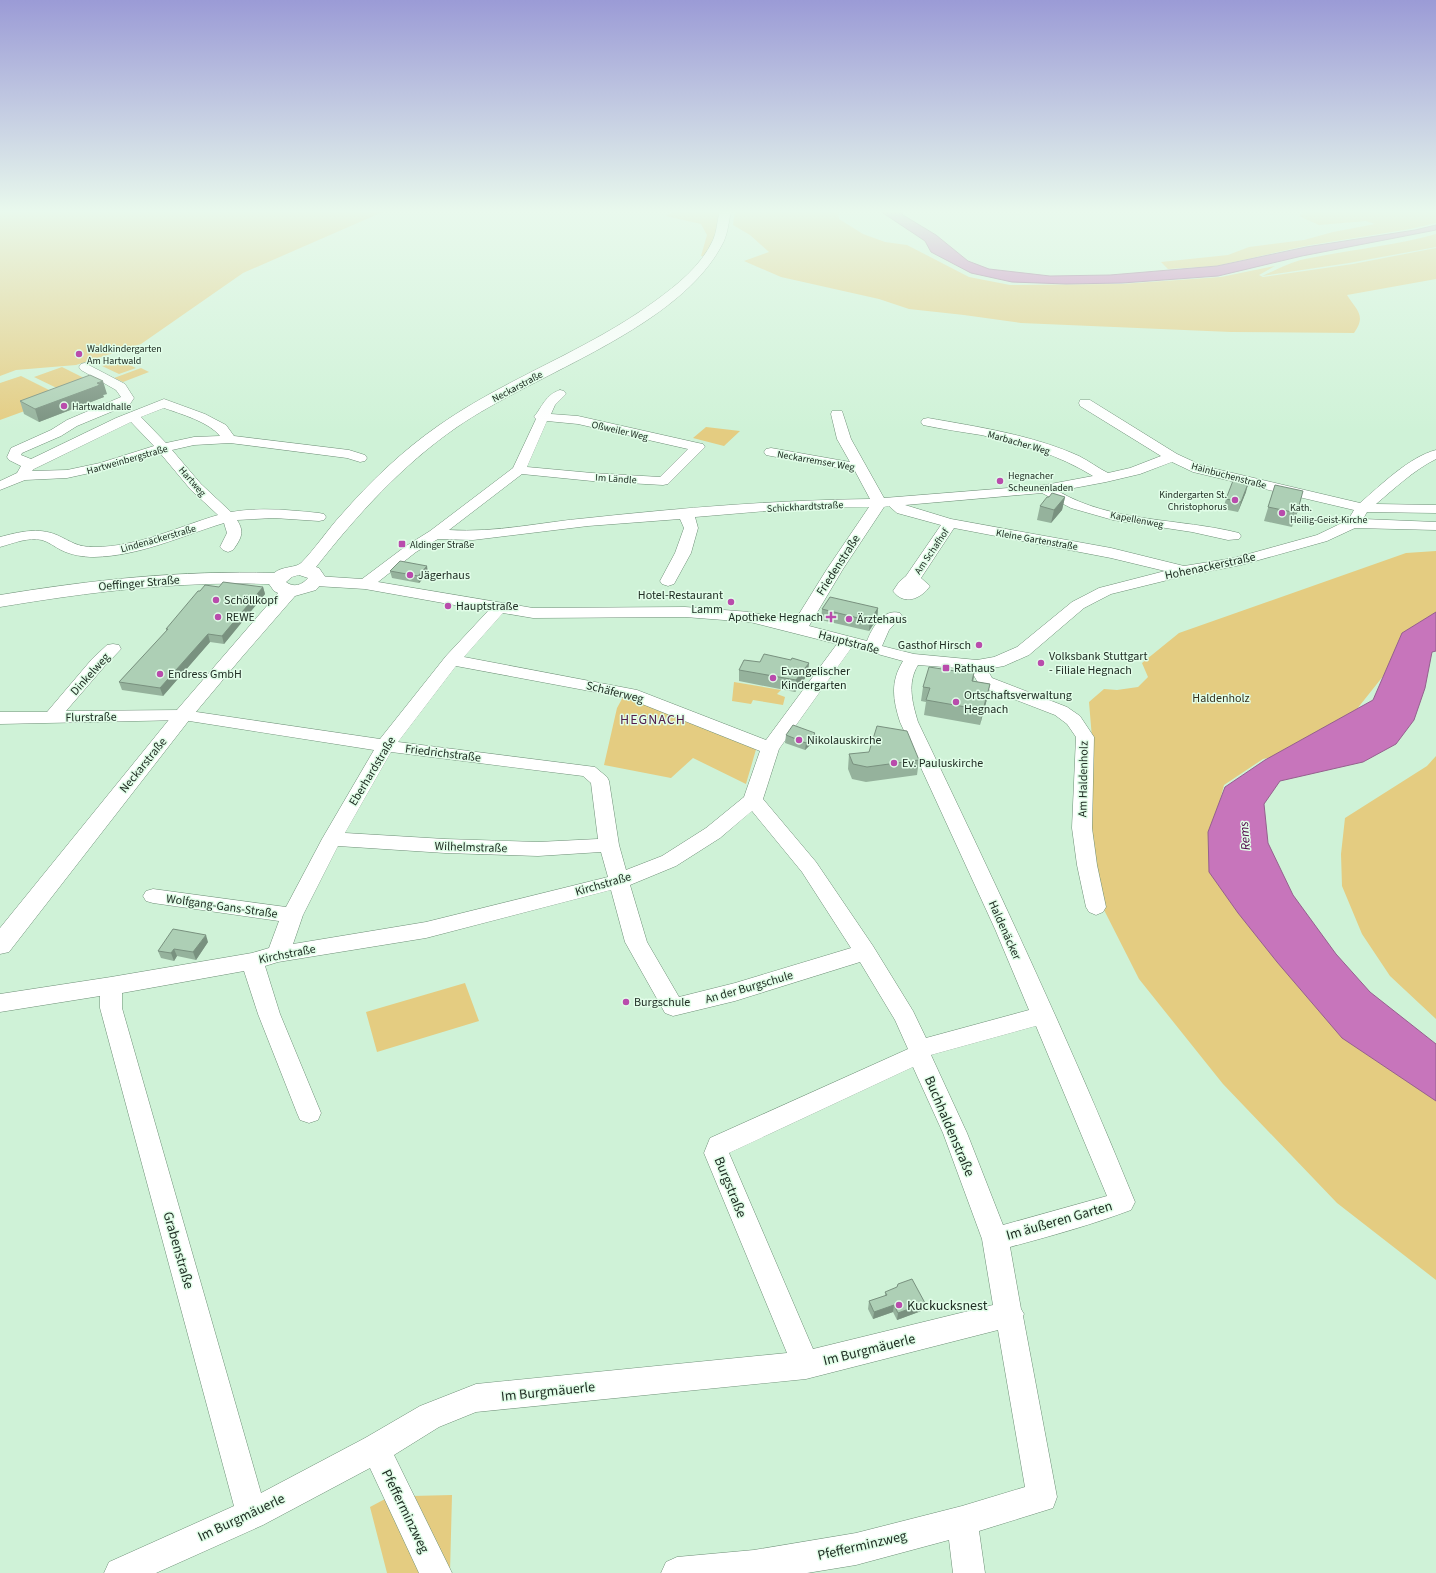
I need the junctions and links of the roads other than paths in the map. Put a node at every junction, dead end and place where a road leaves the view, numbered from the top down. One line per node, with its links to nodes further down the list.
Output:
1 (682, 284): 36 (main road, Neckarstraße)
2 (85, 367): 18 (street)
3 (560, 394): 6 (street)
4 (1086, 403): 14 (street, Hainbuchenstraße)
5 (837, 414): 16 (street, Neckarremser Weg)
6 (541, 418): 10 (street, Oßweiler Weg); 17 (street)
7 (136, 420): 11 (street, Hartweg)
8 (928, 422): 19 (street, Marbacher Weg)
9 (230, 438): 11 (street, Hartweinbergstraße); 15 (street, Hartweinbergstraße); 18 (street)
10 (698, 447): 17 (street, Im Ländle)
11 (164, 448): 18 (street, Hartweinbergstraße); 27 (street, Hartweg)
12 (771, 452): 16 (street, Neckarremser Weg)
13 (1436, 454): 23 (street)
14 (1172, 457): 19 (street, Schickhardtstraße); 23 (street, Hainbuchenstraße)
15 (360, 458)
16 (860, 468): 22 (street, Neckarremser Weg)
17 (520, 470): 31 (street)
18 (25, 471): 20 (street, Hartweinbergstraße)
19 (1106, 478): 21 (street, Schickhardtstraße)
20 (0, 486)
21 (1045, 489): 22 (street, Schickhardtstraße); 32 (street, Kapellenweg)
22 (886, 503): 25 (street, Schickhardtstraße); 28 (street, Kleine Gartenstraße); 44 (street, Friedenstraße)
23 (1363, 508): 24 (street, Hainbuchenstraße); 29 (street)
24 (1436, 509)
25 (686, 514): 31 (street, Schickhardtstraße); 38 (street)
26 (319, 517): 27 (street, Lindenäckerstraße)
27 (228, 518): 33 (street, Lindenäckerstraße); 34 (street, Hartweg)
28 (950, 523): 35 (street, Kleine Gartenstraße); 37 (street, Am Schafhof)
29 (1353, 523): 30 (street); 35 (street, Hohenackerstraße)
30 (1436, 526)
31 (435, 534): 39 (street)
32 (1234, 536)
33 (0, 542)
34 (228, 547)
35 (1184, 571): 50 (street, Hohenackerstraße)
36 (310, 575): 39 (street, Hauptstraße); 40 (main road, Oeffinger Straße)
37 (912, 579)
38 (668, 581)
39 (366, 584): 42 (street, Hauptstraße)
40 (285, 585): 41 (main road, Oeffinger Straße); 51 (main road, Neckarstraße)
41 (0, 601)
42 (499, 608): 44 (street, Hauptstraße); 49 (street, Eberhardstraße)
43 (894, 616): 47 (street)
44 (799, 628): 45 (street, Hauptstraße)
45 (847, 642): 47 (street, Hauptstraße); 55 (street)
46 (113, 649): 52 (street, Dinkelweg)
47 (873, 649): 48 (street, Hauptstraße)
48 (913, 659): 50 (street, Hauptstraße); 71 (street, Haldenäcker)
49 (452, 660): 54 (street, Eberhardstraße); 55 (street, Schäferweg)
50 (977, 665): 61 (street, Am Haldenholz)
51 (183, 715): 52 (street, Flurstraße); 54 (street, Friedrichstraße); 63 (main road, Neckarstraße)
52 (52, 717): 53 (street, Flurstraße)
53 (1, 720)
54 (385, 746): 57 (street, Eberhardstraße); 58 (street, Friedrichstraße)
55 (770, 748): 56 (street)
56 (753, 800): 59 (street, Kirchstraße); 64 (street, Buchhaldenstraße)
57 (332, 839): 58 (street, Wilhelmstraße); 62 (street, Eberhardstraße)
58 (609, 845): 59 (street, Friedrichstraße)
59 (620, 881): 64 (street, An der Burgschule); 65 (street, Kirchstraße)
60 (153, 896): 62 (street, Wolfgang-Gans-Straße)
61 (1096, 907)
62 (292, 915): 65 (street, Eberhardstraße)
63 (0, 945)
64 (865, 952): 72 (street, Buchhaldenstraße)
65 (278, 954): 66 (street, Kirchstraße)
66 (252, 961): 67 (street, Kirchstraße); 73 (street, Kirchstraße)
67 (111, 986): 69 (street, Kirchstraße); 80 (street, Grabenstraße)
68 (0, 990): 69 (street, Kirchstraße)
69 (31, 999): 70 (street, Kirchstraße)
70 (0, 1003)
71 (1042, 1015): 72 (street, Burgstraße); 74 (street, Haldenäcker)
72 (919, 1051): 75 (street, Buchhaldenstraße); 77 (street, Burgstraße)
73 (309, 1113)
74 (1122, 1202): 75 (street, Im äußeren Garten)
75 (995, 1239): 76 (street, Buchhaldenstraße)
76 (1010, 1314): 77 (street, Im Burgmäuerle); 79 (street, Buchhaldenstraße)
77 (806, 1365): 78 (street, Im Burgmäuerle)
78 (376, 1449): 80 (street, Im Burgmäuerle); 84 (street, Pfefferminzweg)
79 (1042, 1497): 81 (street, Pfefferminzweg)
80 (252, 1514): 83 (street, Im Burgmäuerle)
81 (962, 1521): 82 (street, Pfefferminzweg); 86 (street)
82 (754, 1570): 85 (street, Pfefferminzweg)
83 (120, 1573)
84 (436, 1573)
85 (677, 1573)
86 (969, 1573)

